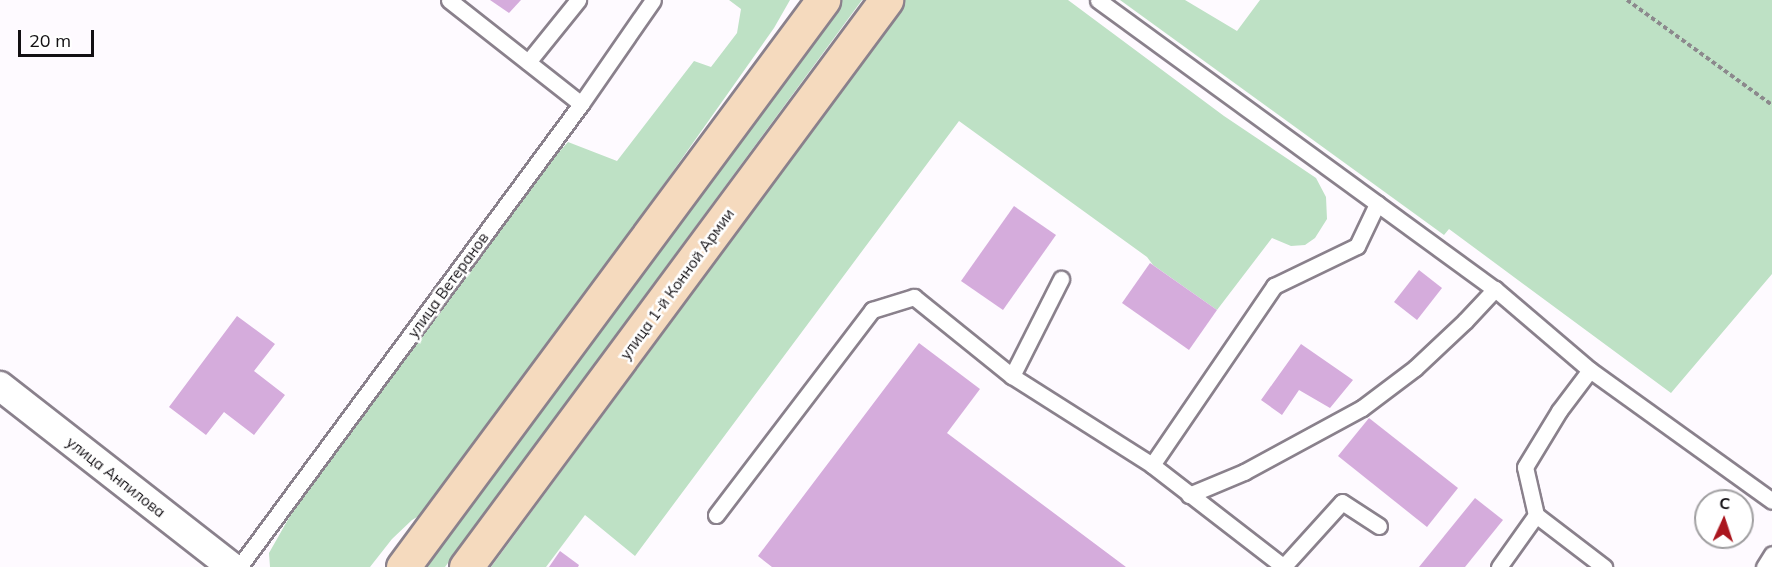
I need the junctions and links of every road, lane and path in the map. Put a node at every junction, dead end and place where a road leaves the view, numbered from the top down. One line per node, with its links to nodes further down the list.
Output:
1 (449, 0): 8 (lane)
2 (578, 0): 8 (lane)
3 (653, 0): 9 (lane, улица Ветеранов)
4 (822, 0): 26 (main road)
5 (886, 0): 27 (main road, улица 1-й Конной Армии)
6 (1098, 0): 11 (lane)
7 (1627, 0): 10 (path)
8 (528, 62): 9 (lane)
9 (581, 104): 25 (lane, улица Ветеранов)
10 (1772, 105)
11 (1377, 204): 13 (lane); 17 (lane)
12 (1061, 279): 15 (lane)
13 (1495, 289): 14 (lane); 18 (lane)
14 (1590, 370): 19 (lane); 21 (lane)
15 (1012, 376): 17 (lane); 20 (lane)
16 (0, 386): 24 (street, улица Анпилова)
17 (1152, 465): 18 (lane)
18 (1189, 495): 23 (lane)
19 (1772, 501)
20 (716, 515)
21 (1536, 515): 28 (lane); 29 (lane)
22 (1379, 526): 23 (lane)
23 (1284, 566)
24 (232, 567)
25 (239, 567)
26 (403, 567)
27 (466, 567)
28 (1499, 567)
29 (1604, 567)

